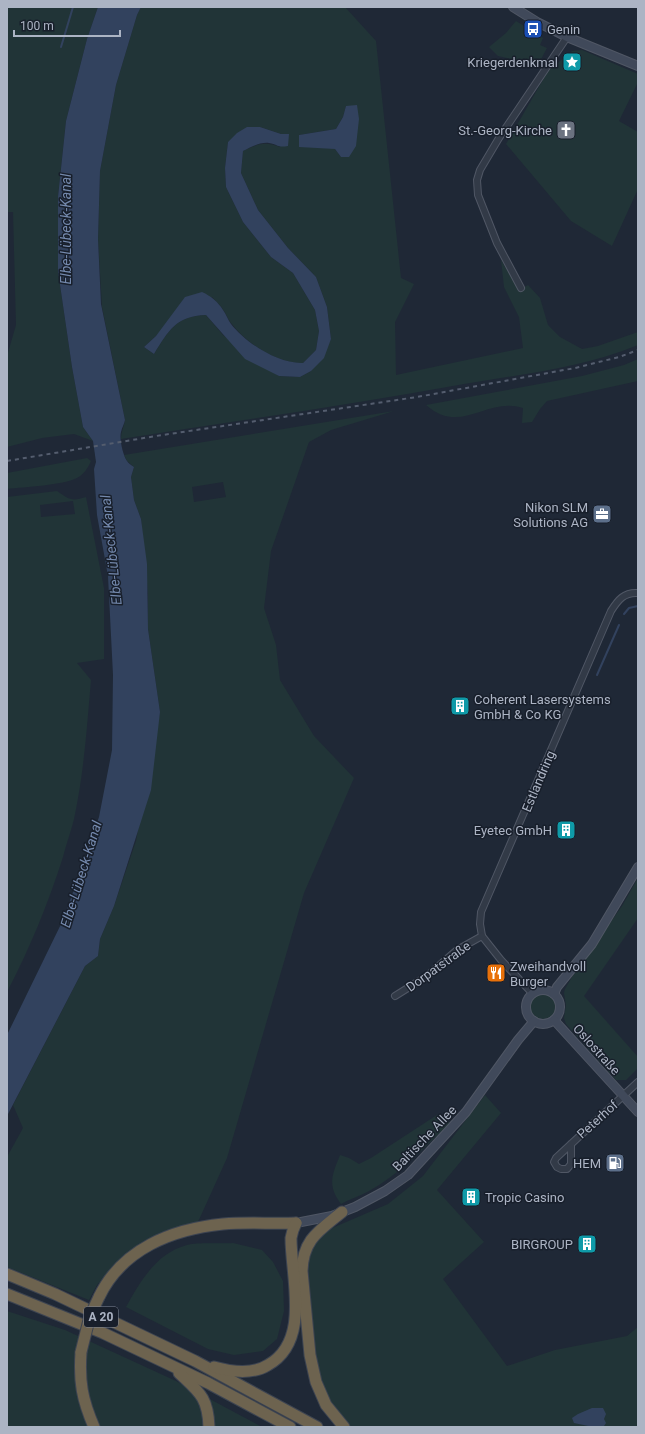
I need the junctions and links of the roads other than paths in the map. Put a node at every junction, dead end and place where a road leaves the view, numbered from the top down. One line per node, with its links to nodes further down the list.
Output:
1 (513, 7): 2 (main road)
2 (567, 37): 3 (main road); 4 (street)
3 (638, 66)
4 (521, 288)
5 (638, 594): 7 (street, Estlandring)
6 (638, 867): 9 (main road)
7 (482, 936): 8 (street); 10 (street, Dorpatstraße)
8 (533, 994): 9 (main road); 12 (main road)
9 (554, 994): 11 (main road)
10 (395, 996)
11 (554, 1020): 12 (main road); 14 (main road, Oslostraße)
12 (534, 1021): 17 (main road, Baltische Allee)
13 (638, 1082): 14 (street, Peterhof)
14 (624, 1095): 15 (main road, Oslostraße); 16 (street, Peterhof)
15 (638, 1112)
16 (571, 1144)
17 (342, 1212): 18 (main road, Baltische Allee); 27 (highway)
18 (296, 1223): 21 (highway); 23 (highway, bridge)
19 (7, 1274): 21 (highway, A 20)
20 (7, 1294): 22 (highway, A 20)
21 (195, 1361): 26 (highway, A 20)
22 (169, 1364): 24 (highway); 25 (highway, A 20)
23 (94, 1427)
24 (209, 1427)
25 (290, 1427)
26 (317, 1427)
27 (344, 1427)

